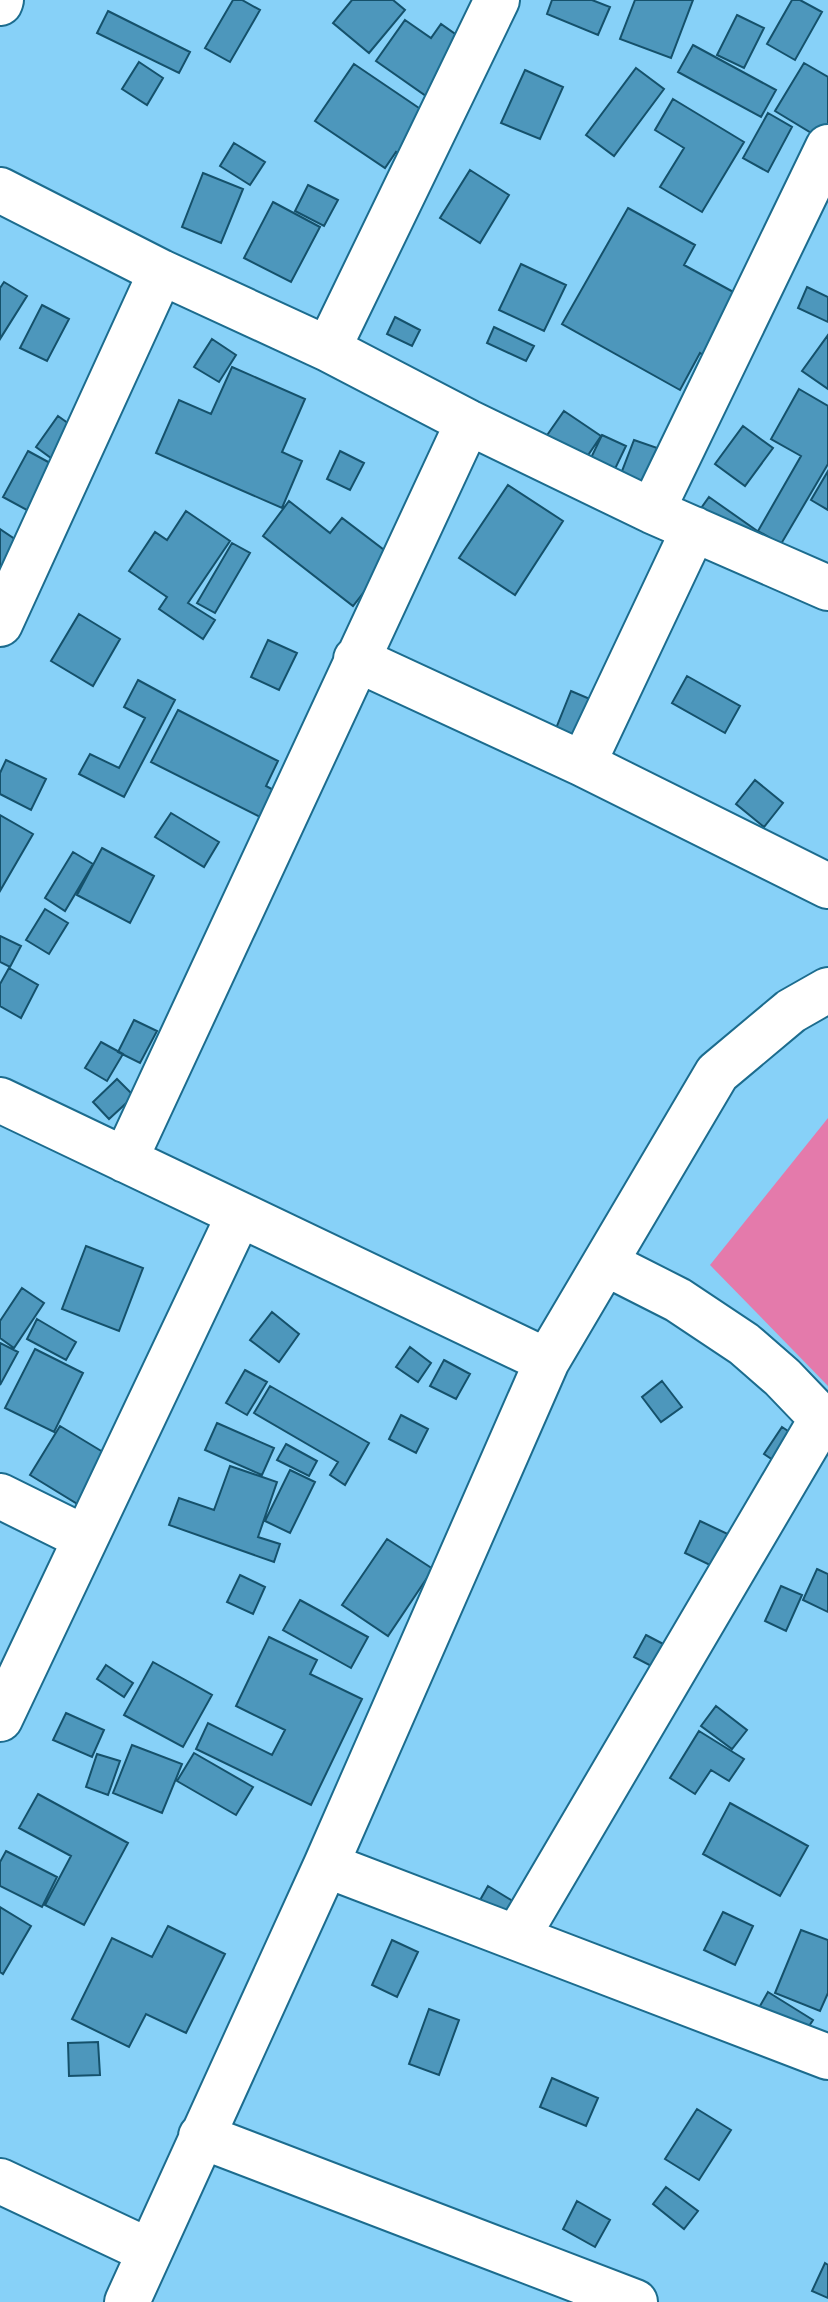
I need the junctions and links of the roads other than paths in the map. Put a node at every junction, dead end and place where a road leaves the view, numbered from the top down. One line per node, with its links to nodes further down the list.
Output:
1 (497, 0): 5 (street)
2 (828, 147): 7 (street)
3 (0, 190): 4 (street)
4 (161, 272): 5 (street); 10 (street)
5 (328, 349): 6 (street)
6 (468, 422): 7 (street); 11 (street)
7 (652, 511): 8 (street)
8 (694, 529): 9 (street); 12 (street)
9 (828, 588)
10 (0, 624)
11 (356, 659): 12 (street); 16 (street)
12 (583, 764): 13 (street)
13 (828, 886)
14 (828, 990): 18 (street)
15 (0, 1100): 16 (street)
16 (125, 1160): 17 (street)
17 (239, 1215): 19 (street); 22 (street)
18 (605, 1263): 19 (street); 20 (street)
19 (547, 1361): 24 (street)
20 (824, 1422): 25 (street)
21 (0, 1496): 22 (street)
22 (85, 1538): 23 (street)
23 (0, 1719)
24 (326, 1865): 25 (street); 27 (street)
25 (517, 1937): 26 (street)
26 (828, 2057)
27 (201, 2136): 29 (street); 31 (street)
28 (0, 2181): 29 (street)
29 (149, 2251): 30 (street)
30 (127, 2302)
31 (635, 2302)

